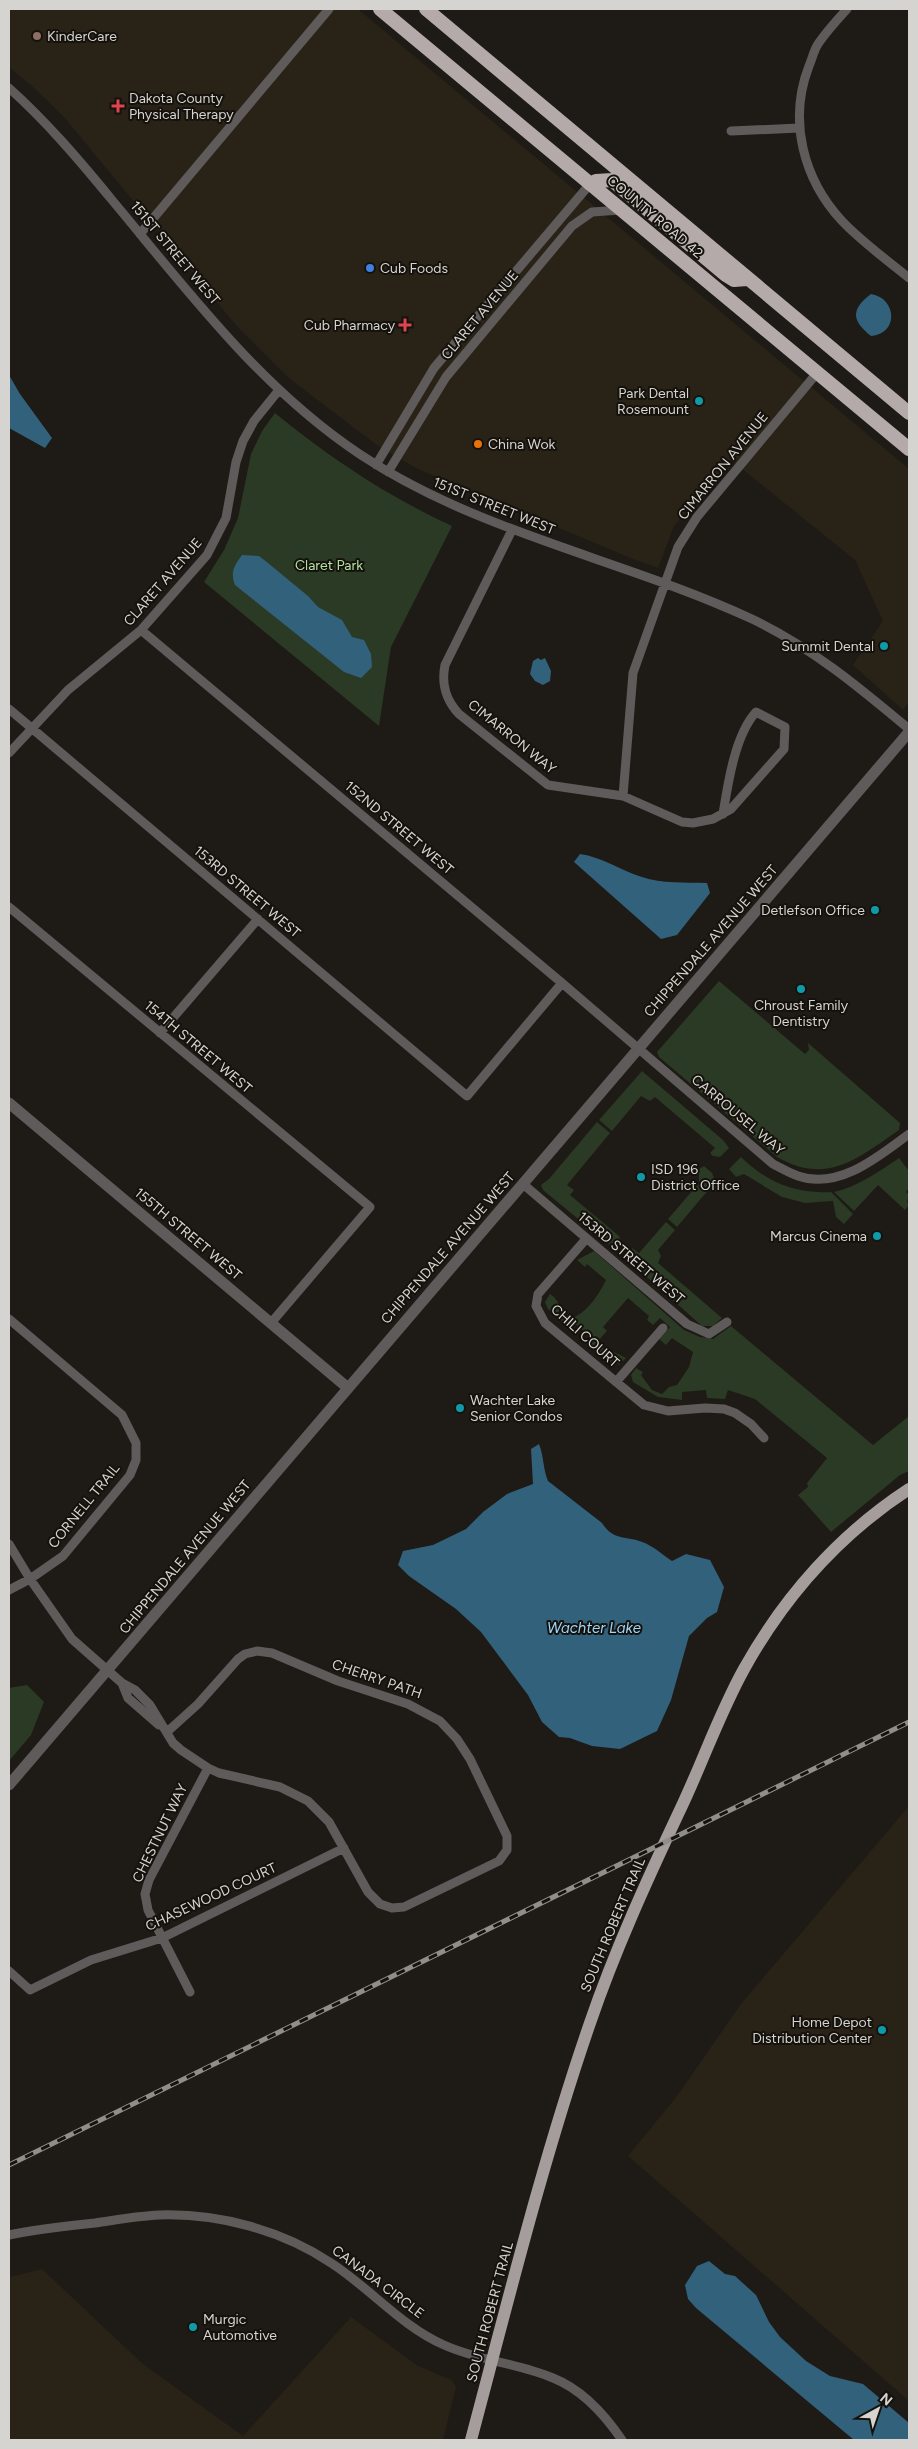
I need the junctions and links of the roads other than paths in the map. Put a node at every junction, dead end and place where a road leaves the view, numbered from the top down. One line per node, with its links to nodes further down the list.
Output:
1 (330, 9): 10 (street)
2 (380, 9): 8 (highway, COUNTY ROAD 42)
3 (426, 9): 12 (highway, COUNTY ROAD 42)
4 (847, 9): 6 (street)
5 (9, 88): 10 (street, 151ST STREET WEST)
6 (799, 128): 7 (street); 11 (street)
7 (731, 131)
8 (590, 184): 9 (highway, COUNTY ROAD 42); 12 (highway); 17 (street, CLARET AVENUE)
9 (621, 210): 13 (highway, COUNTY ROAD 42); 18 (street, CLARET AVENUE)
10 (140, 234): 14 (street, 151ST STREET WEST)
11 (909, 278)
12 (747, 279): 15 (highway, COUNTY ROAD 42)
13 (817, 373): 16 (highway, COUNTY ROAD 42); 20 (street, CIMARRON AVENUE)
14 (279, 390): 17 (street, 151ST STREET WEST); 21 (street, CLARET AVENUE)
15 (909, 414)
16 (909, 449)
17 (376, 465): 18 (street, 151ST STREET WEST)
18 (388, 472): 19 (street, 151ST STREET WEST)
19 (512, 530): 20 (street, 151ST STREET WEST); 26 (street, CIMARRON WAY)
20 (664, 585): 24 (street, 151ST STREET WEST); 26 (street)
21 (141, 630): 23 (street, CLARET AVENUE); 30 (street, 152ND STREET WEST)
22 (9, 709): 23 (street, 153RD STREET WEST)
23 (30, 728): 25 (street, CLARET AVENUE); 29 (street, 153RD STREET WEST)
24 (909, 730): 32 (street, CHIPPENDALE AVENUE WEST)
25 (9, 753)
26 (622, 796): 27 (street, CIMARRON WAY)
27 (723, 814): 27 (street)
28 (9, 906): 31 (street, 154TH STREET WEST)
29 (258, 919): 30 (street, 153RD STREET WEST); 31 (street)
30 (562, 983): 32 (street, 152ND STREET WEST)
31 (160, 1033): 39 (street, 154TH STREET WEST)
32 (638, 1049): 34 (street, CARROUSEL WAY); 35 (street, CHIPPENDALE AVENUE WEST)
33 (9, 1103): 39 (street, 155TH STREET WEST)
34 (909, 1134)
35 (523, 1184): 36 (street, 153RD STREET WEST); 42 (street, CHIPPENDALE AVENUE WEST)
36 (586, 1239): 38 (street, 153RD STREET WEST); 41 (street, CHILI COURT)
37 (9, 1319): 46 (street, CORNELL TRAIL)
38 (728, 1322)
39 (271, 1323): 42 (street, 155TH STREET WEST)
40 (663, 1328): 41 (street, CHILI COURT)
41 (616, 1382): 43 (street, CHILI COURT)
42 (348, 1388): 48 (street, CHIPPENDALE AVENUE WEST)
43 (764, 1438)
44 (909, 1489): 57 (main road, SOUTH ROBERT TRAIL)
45 (9, 1544): 46 (street)
46 (30, 1579): 47 (street, CORNELL TRAIL); 48 (street)
47 (9, 1590)
48 (107, 1671): 49 (street); 51 (street, CHIPPENDALE AVENUE WEST)
49 (167, 1732): 50 (street); 52 (street, CHERRY PATH)
50 (208, 1768): 52 (street); 53 (street, CHESTNUT WAY)
51 (9, 1785)
52 (344, 1848): 53 (street, CHASEWOOD COURT)
53 (162, 1938): 54 (street, CHASEWOOD COURT); 55 (street, CHESTNUT WAY)
54 (9, 1972)
55 (190, 1992)
56 (9, 2235): 57 (street, CANADA CIRCLE)
57 (492, 2361): 58 (main road, SOUTH ROBERT TRAIL); 59 (street, CANADA CIRCLE)
58 (471, 2440)
59 (622, 2440)

